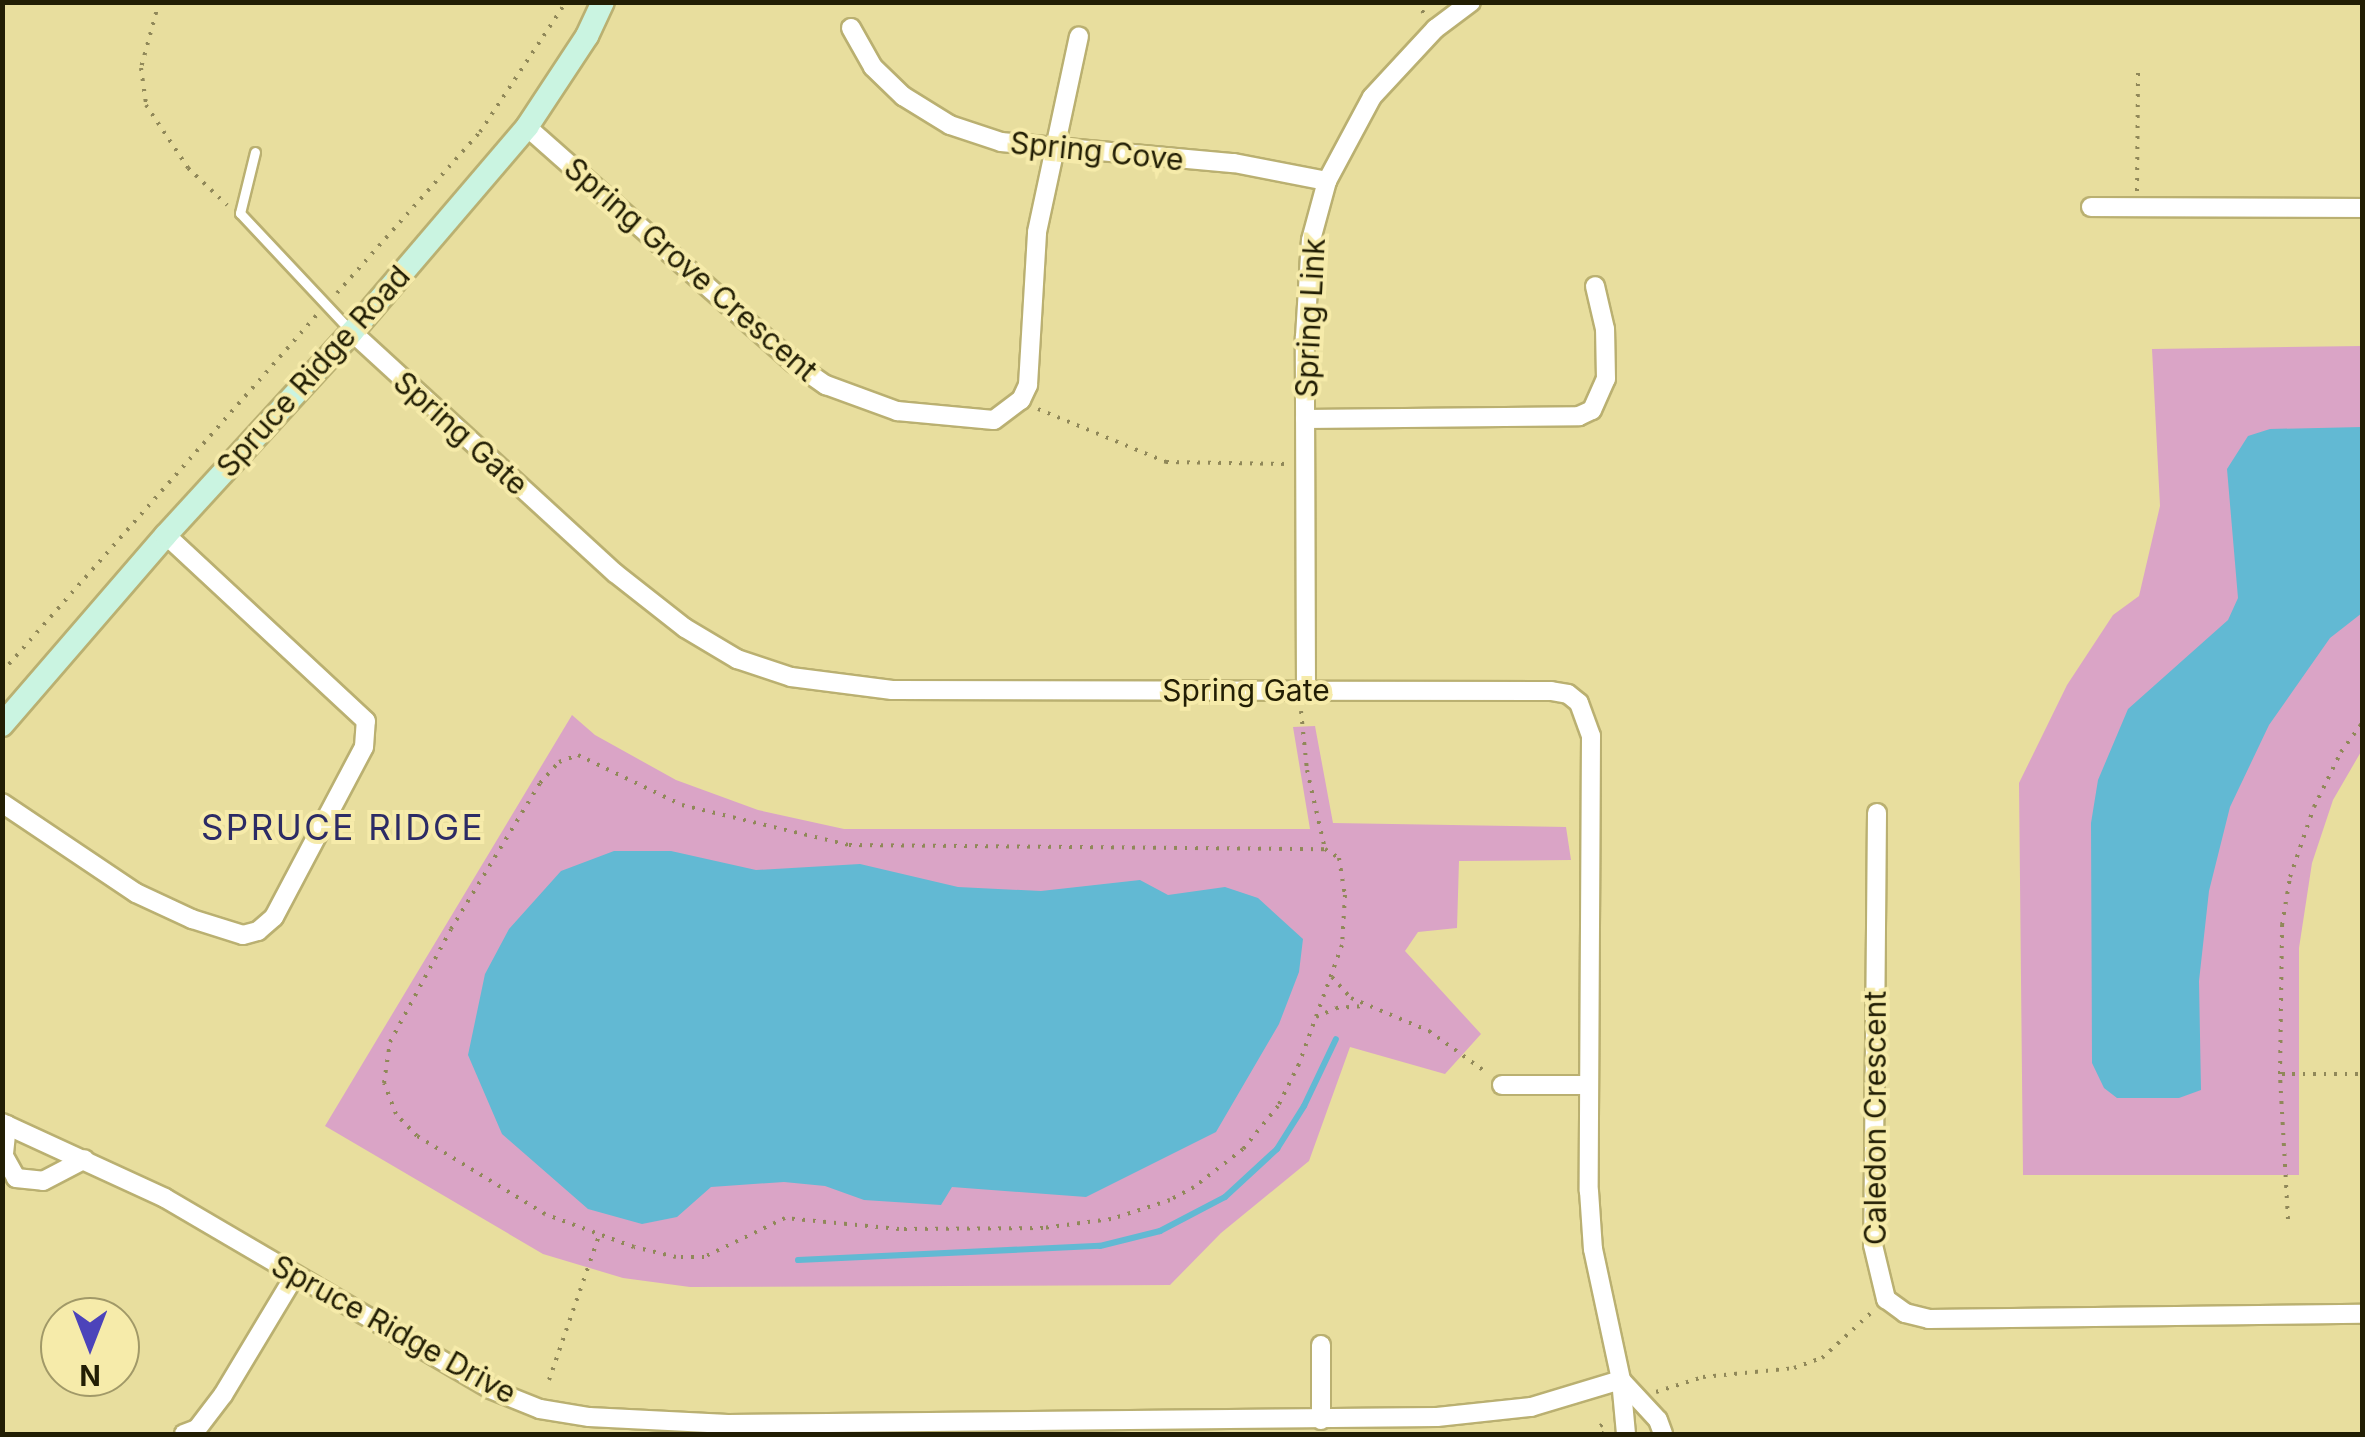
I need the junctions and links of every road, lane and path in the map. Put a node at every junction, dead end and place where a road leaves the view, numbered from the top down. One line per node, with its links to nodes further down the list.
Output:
1 (159, 2): 15 (path)
2 (566, 2): 17 (path)
3 (603, 2): 8 (street, Spruce Ridge Road)
4 (1471, 2): 11 (street, Spring Link)
5 (851, 28): 9 (street, Spring Cove)
6 (1079, 36): 9 (street)
7 (2138, 71): 13 (path)
8 (527, 126): 18 (street, Spruce Ridge Road); 19 (street, Spring Grove Crescent)
9 (1052, 150): 11 (street, Spring Cove); 19 (street)
10 (254, 152): 15 (lane)
11 (1327, 181): 20 (street, Spring Link)
12 (2092, 208): 13 (street)
13 (2136, 208): 14 (street)
14 (2362, 208)
15 (240, 213): 17 (lane)
16 (1594, 286): 20 (street)
17 (326, 306): 18 (lane); 23 (path)
18 (352, 332): 22 (street, Spruce Ridge Road); 24 (street, Spring Gate)
19 (1021, 400): 21 (path)
20 (1305, 419): 21 (street, Spring Link)
21 (1305, 464): 24 (street, Spring Link)
22 (166, 535): 26 (street, Spruce Ridge Road); 27 (street)
23 (2, 672)
24 (1306, 689): 29 (path); 36 (street, Spring Gate)
25 (2362, 723): 33 (path)
26 (2, 725)
27 (2, 804)
28 (1877, 813): 42 (street, Caledon Crescent)
29 (1325, 849): 30 (path); 40 (path)
30 (1332, 977): 31 (path); 32 (path)
31 (1368, 1006): 32 (path); 35 (path)
32 (1316, 1017): 40 (path)
33 (2280, 1074): 34 (path); 39 (path)
34 (2362, 1074)
35 (1502, 1086): 36 (street)
36 (1588, 1086): 46 (street, Spring Gate)
37 (5, 1124): 38 (street, Spruce Ridge Drive); 38 (street, Spruce Ridge Drive)
38 (85, 1158): 41 (street, Spruce Ridge Drive)
39 (2288, 1219)
40 (600, 1236): 45 (path)
41 (295, 1275): 48 (street, Spruce Ridge Drive); 49 (street)
42 (1886, 1299): 43 (street); 47 (path)
43 (2362, 1314)
44 (1321, 1345): 48 (street)
45 (549, 1380)
46 (1620, 1380): 47 (street, Spring Gate); 48 (street, Spruce Ridge Drive)
47 (1630, 1408): 50 (path); 51 (street, Spring Gate); 52 (street)
48 (1321, 1420)
49 (184, 1434)
50 (1602, 1434)
51 (1626, 1434)
52 (1663, 1434)

